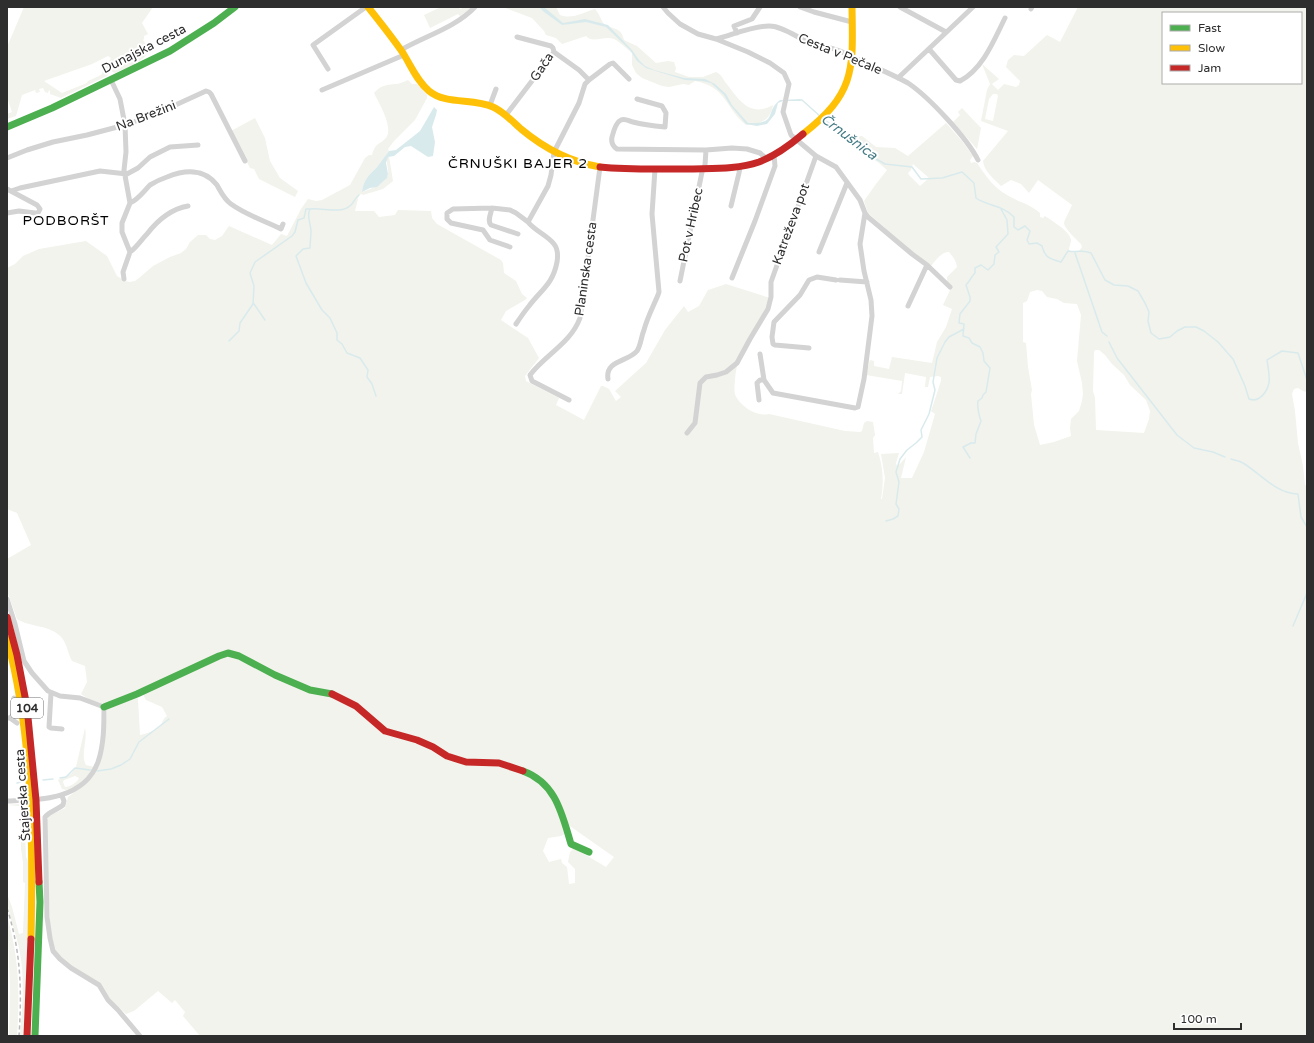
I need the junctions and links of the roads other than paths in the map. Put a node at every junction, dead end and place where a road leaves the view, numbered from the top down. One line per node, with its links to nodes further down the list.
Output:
1 (235, 7): 23 (street, Dunajska cesta)
2 (367, 7): 17 (street); 20 (street)
3 (475, 7): 17 (street)
4 (663, 7): 15 (street)
5 (760, 7): 13 (street)
6 (800, 7): 11 (street)
7 (852, 7): 11 (street)
8 (900, 7): 12 (street)
9 (973, 7): 12 (street)
10 (1005, 18): 16 (street)
11 (852, 22): 19 (street)
12 (946, 32): 16 (street)
13 (736, 33): 15 (street, Cesta v Pečale); 19 (street, Cesta v Pečale)
14 (517, 37): 18 (street, Gača)
15 (716, 39): 34 (street)
16 (929, 49): 21 (street)
17 (402, 52): 26 (street); 29 (street)
18 (554, 52): 24 (street); 30 (street, Gača)
19 (852, 57): 21 (street, Cesta v Pečale); 34 (street)
20 (328, 69)
21 (898, 78): 43 (street, Cesta v Pečale)
22 (629, 79): 24 (street)
23 (111, 80): 28 (street, Dunajska cesta); 32 (street)
24 (589, 80): 37 (street)
25 (496, 88): 29 (street)
26 (322, 90)
27 (636, 99): 36 (street)
28 (59, 103): 31 (street, Dunajska cesta); 33 (street, Dunajska cesta)
29 (490, 105): 30 (street)
30 (506, 115): 37 (street)
31 (7, 124)
32 (125, 125): 40 (street, Na Brežini); 42 (street, Na Brežini); 48 (street)
33 (7, 127)
34 (796, 140): 38 (street); 39 (street)
35 (198, 145): 48 (street)
36 (706, 150): 41 (street); 46 (street, Pot v Hribec)
37 (554, 152): 44 (street); 57 (street)
38 (774, 155): 41 (street); 64 (street)
39 (816, 156): 49 (street); 77 (street, Katreževa pot)
40 (7, 158)
41 (767, 159): 45 (street)
42 (245, 160)
43 (978, 160)
44 (600, 167): 47 (street); 75 (street, Planinska cesta)
45 (740, 167): 46 (street); 53 (street)
46 (704, 168): 47 (street); 66 (street, Pot v Hribec)
47 (655, 169): 73 (street)
48 (125, 174): 50 (street); 51 (street)
49 (847, 183): 56 (street); 62 (street)
50 (9, 190): 55 (street)
51 (130, 203): 58 (street); 61 (street)
52 (188, 206): 61 (street)
53 (731, 206)
54 (492, 208): 57 (street); 59 (street); 60 (street)
55 (7, 213)
56 (865, 213): 63 (street); 67 (street)
57 (528, 222): 70 (street)
58 (283, 224)
59 (518, 234)
60 (510, 247)
61 (130, 252): 65 (street)
62 (819, 252)
63 (927, 265): 68 (street); 69 (street)
64 (732, 278)
65 (124, 279)
66 (680, 281)
67 (867, 282): 71 (street); 74 (street)
68 (950, 287)
69 (908, 306)
70 (516, 324)
71 (809, 348)
72 (760, 354): 74 (street)
73 (608, 380)
74 (764, 380): 76 (street)
75 (569, 400)
76 (759, 400)
77 (687, 433)
78 (7, 599): 81 (street)
79 (7, 617): 88 (street, Štajerska cesta / 104)
80 (7, 639): 88 (street, Štajerska cesta / 104)
81 (52, 693): 83 (street); 86 (street)
82 (14, 698): 84 (street)
83 (104, 707): 87 (street); 90 (street)
84 (16, 712): 85 (street); 85 (street)
85 (8, 718)
86 (62, 729)
87 (62, 796): 88 (street); 93 (street)
88 (33, 800): 89 (street); 91 (street, Štajerska cesta / 104); 92 (street, Štajerska cesta / 104)
89 (7, 801)
90 (589, 852)
91 (27, 1036)
92 (35, 1036)
93 (140, 1036)

